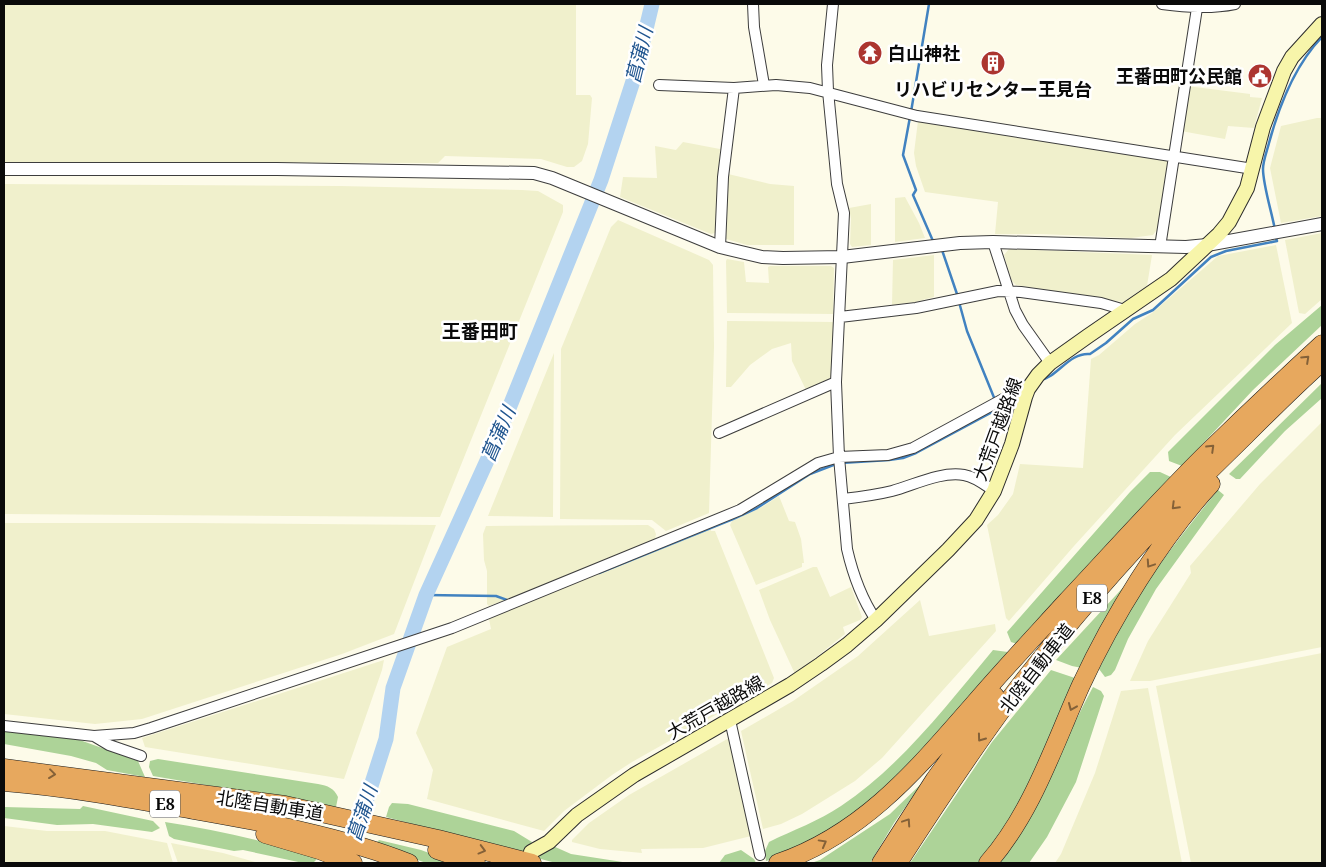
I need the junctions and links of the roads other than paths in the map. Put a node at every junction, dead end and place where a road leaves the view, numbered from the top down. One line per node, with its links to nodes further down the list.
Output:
1 (753, 4): 8 (street)
2 (833, 4): 10 (street)
3 (1162, 4): 5 (street)
4 (1235, 4): 5 (street)
5 (1197, 8): 11 (street)
6 (1322, 24): 13 (main road, 大荒戸越路線)
7 (659, 85): 9 (street)
8 (764, 85): 9 (street); 10 (street)
9 (734, 88): 18 (street)
10 (828, 91): 11 (street); 19 (street)
11 (1173, 157): 13 (street); 17 (street)
12 (4, 169): 18 (street)
13 (1253, 169): 16 (main road, 大荒戸越路線)
14 (1322, 224): 16 (street)
15 (993, 242): 17 (street); 19 (street); 20 (street)
16 (1207, 245): 17 (street); 21 (main road, 大荒戸越路線)
17 (1160, 247)
18 (720, 248): 19 (street)
19 (842, 257): 22 (street)
20 (1008, 292): 21 (street); 22 (street); 25 (street)
21 (1125, 310): 25 (main road, 大荒戸越路線)
22 (840, 317): 27 (street)
23 (1322, 344): 33 (highway, 北陸自動車道 / E8, one-way to 23)
24 (1322, 362): 51 (highway, 北陸自動車道 / E8, one-way to 51)
25 (1050, 363): 28 (main road, 大荒戸越路線)
26 (1322, 369): 52 (highway, E8, one-way to 52)
27 (836, 382): 29 (street); 30 (street)
28 (1025, 397): 30 (street); 31 (main road, 大荒戸越路線)
29 (719, 433)
30 (839, 457): 32 (street); 37 (street)
31 (994, 491): 32 (street); 34 (main road, 大荒戸越路線)
32 (843, 499): 34 (street)
33 (1106, 560): 49 (highway, 北陸自動車道 / E8, one-way to 33); 50 (highway, 北陸自動車道 / E8, one-way to 33)
34 (876, 620): 35 (main road, 大荒戸越路線)
35 (730, 720): 44 (street); 45 (main road, 大荒戸越路線)
36 (4, 726): 37 (street)
37 (94, 736): 38 (street)
38 (141, 756)
39 (4, 768): 42 (highway, E8, one-way to 42)
40 (4, 782): 42 (highway, 北陸自動車道 / E8)
41 (4, 788): 42 (highway)
42 (325, 830): 43 (highway); 46 (highway); 47 (highway, 北陸自動車道 / E8)
43 (382, 830): 45 (highway, one-way to 45); 48 (highway)
44 (760, 854)
45 (531, 858)
46 (353, 863)
47 (408, 863)
48 (476, 863)
49 (778, 863)
50 (881, 863)
51 (898, 863)
52 (988, 863)

